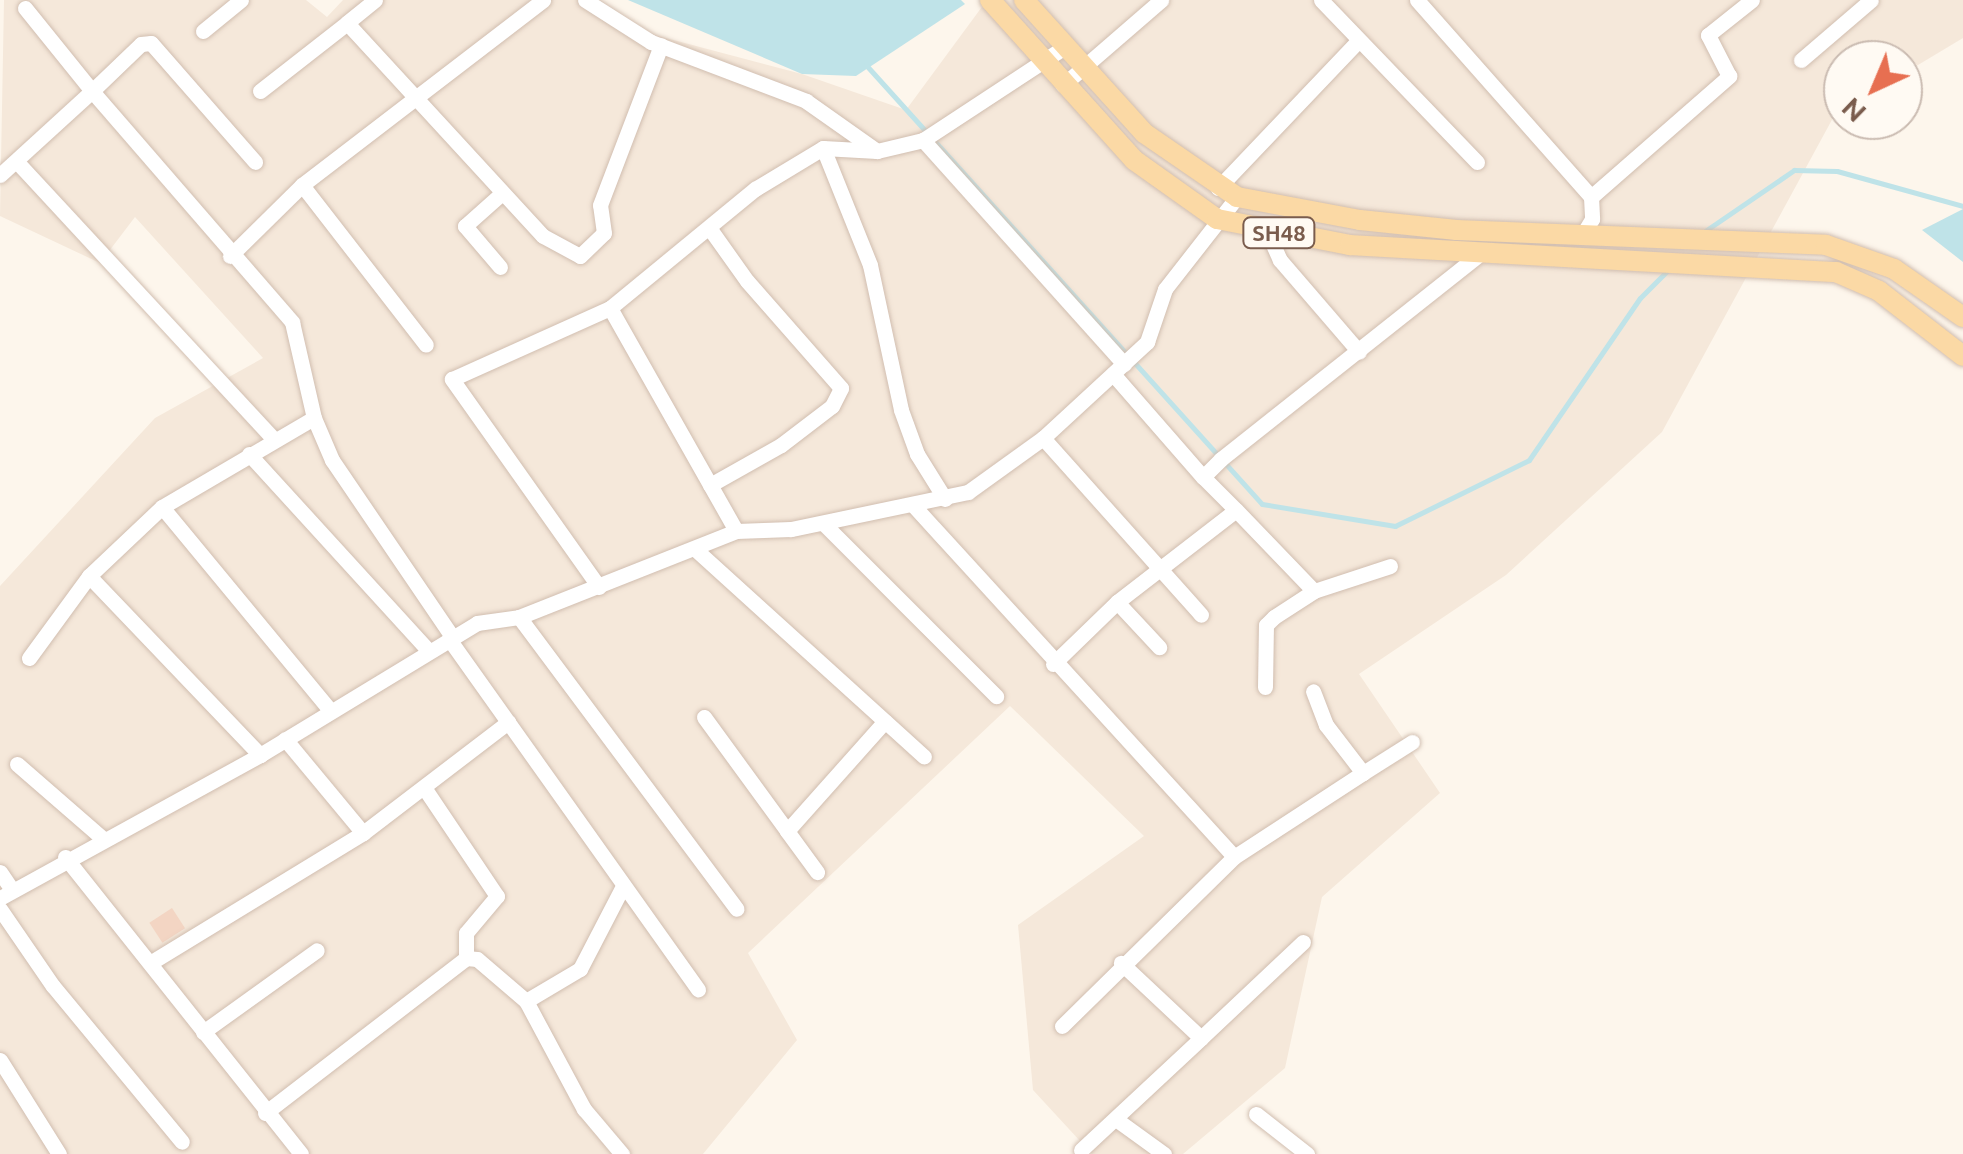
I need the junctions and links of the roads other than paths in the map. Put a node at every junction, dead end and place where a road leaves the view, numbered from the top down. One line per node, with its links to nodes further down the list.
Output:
1 (241, 0): 14 (street)
2 (375, 0): 13 (street)
3 (542, 0): 24 (street)
4 (584, 0): 16 (street)
5 (990, 0): 19 (main road, SH48)
6 (1024, 0): 17 (main road, SH48)
7 (1160, 0): 20 (street)
8 (1320, 0): 15 (street)
9 (1417, 0): 35 (street)
10 (1752, 0): 35 (street)
11 (1871, 0): 18 (street)
12 (26, 8): 22 (street)
13 (347, 23): 23 (street); 24 (street)
14 (203, 31)
15 (1359, 40): 29 (street); 33 (street)
16 (661, 45): 27 (street); 34 (street)
17 (1066, 46): 19 (street); 20 (main road, SH48)
18 (1802, 60)
19 (1044, 66): 21 (main road, SH48); 25 (street)
20 (1084, 67): 21 (street); 33 (main road, SH48)
21 (1063, 84): 36 (main road, SH48)
22 (92, 91): 28 (street); 30 (street); 41 (street)
23 (260, 91)
24 (412, 99): 32 (street); 34 (street)
25 (924, 140): 27 (street); 48 (street)
26 (822, 148): 27 (street); 37 (street); 55 (street)
27 (877, 151)
28 (254, 162)
29 (1477, 162)
30 (18, 163): 31 (street); 50 (street)
31 (0, 175)
32 (302, 185): 41 (street); 45 (street)
33 (1228, 192): 36 (street); 39 (main road, SH48)
34 (502, 194): 42 (street)
35 (1592, 198): 39 (street)
36 (1217, 219): 38 (main road, SH48); 48 (street)
37 (710, 228): 43 (street); 54 (street)
38 (1267, 231): 40 (main road, SH48); 46 (street)
39 (1583, 234): 44 (main road, SH48)
40 (1482, 252): 46 (street); 47 (main road, SH48)
41 (230, 256): 49 (street)
42 (500, 267)
43 (610, 308): 54 (street); 65 (street)
44 (1963, 317)
45 (426, 345)
46 (1360, 352): 53 (street)
47 (1963, 356)
48 (1118, 369): 51 (street); 53 (street)
49 (314, 418): 50 (street); 70 (street)
50 (273, 438): 52 (street)
51 (1043, 438): 55 (street); 63 (street)
52 (249, 454): 57 (street); 72 (street)
53 (1204, 477): 58 (street)
54 (710, 485): 60 (street)
55 (945, 499): 56 (street)
56 (913, 506): 59 (street); 74 (street)
57 (162, 507): 64 (street); 78 (street)
58 (1236, 510): 63 (street); 66 (street)
59 (823, 523): 60 (street); 77 (street)
60 (736, 531): 61 (street)
61 (695, 549): 65 (street); 81 (street)
62 (1390, 566): 66 (street)
63 (1158, 569): 67 (street); 68 (street)
64 (89, 576): 73 (street); 84 (street)
65 (599, 587): 69 (street)
66 (1314, 591): 75 (street)
67 (1117, 602): 71 (street); 74 (street)
68 (1201, 615)
69 (519, 617): 70 (street); 99 (street)
70 (451, 639): 72 (street); 80 (street)
71 (1159, 647)
72 (427, 649): 78 (street)
73 (29, 658)
74 (1053, 664): 93 (street)
75 (1265, 687)
76 (1313, 691): 87 (street)
77 (996, 696)
78 (330, 710): 82 (street)
79 (704, 717): 89 (street)
80 (508, 722): 88 (street); 96 (street)
81 (885, 722): 85 (street); 89 (street)
82 (285, 739): 84 (street); 90 (street)
83 (1412, 742): 87 (street)
84 (260, 755): 91 (street)
85 (924, 758)
86 (17, 764): 91 (street)
87 (1363, 773): 93 (street)
88 (425, 788): 90 (street); 102 (street)
89 (786, 831): 95 (street)
90 (363, 832): 103 (street)
91 (102, 838): 92 (street)
92 (66, 857): 97 (street); 103 (street)
93 (1234, 857): 104 (street)
94 (0, 872): 97 (street)
95 (817, 872)
96 (622, 888): 105 (street); 106 (street)
97 (6, 894)
98 (0, 908): 114 (street)
99 (737, 909)
100 (1303, 942): 109 (street)
101 (316, 950): 108 (street)
102 (466, 958): 106 (street); 111 (street)
103 (150, 963): 108 (street)
104 (1121, 963): 107 (street); 109 (street)
105 (698, 990)
106 (526, 1001): 118 (street)
107 (1062, 1026)
108 (203, 1032): 111 (street)
109 (1200, 1038): 113 (street)
110 (0, 1060): 116 (street)
111 (265, 1113): 117 (street)
112 (1256, 1114): 120 (street)
113 (1117, 1120): 115 (street); 119 (street)
114 (182, 1142)
115 (1081, 1150)
116 (58, 1154)
117 (300, 1154)
118 (622, 1154)
119 (1164, 1154)
120 (1306, 1154)

